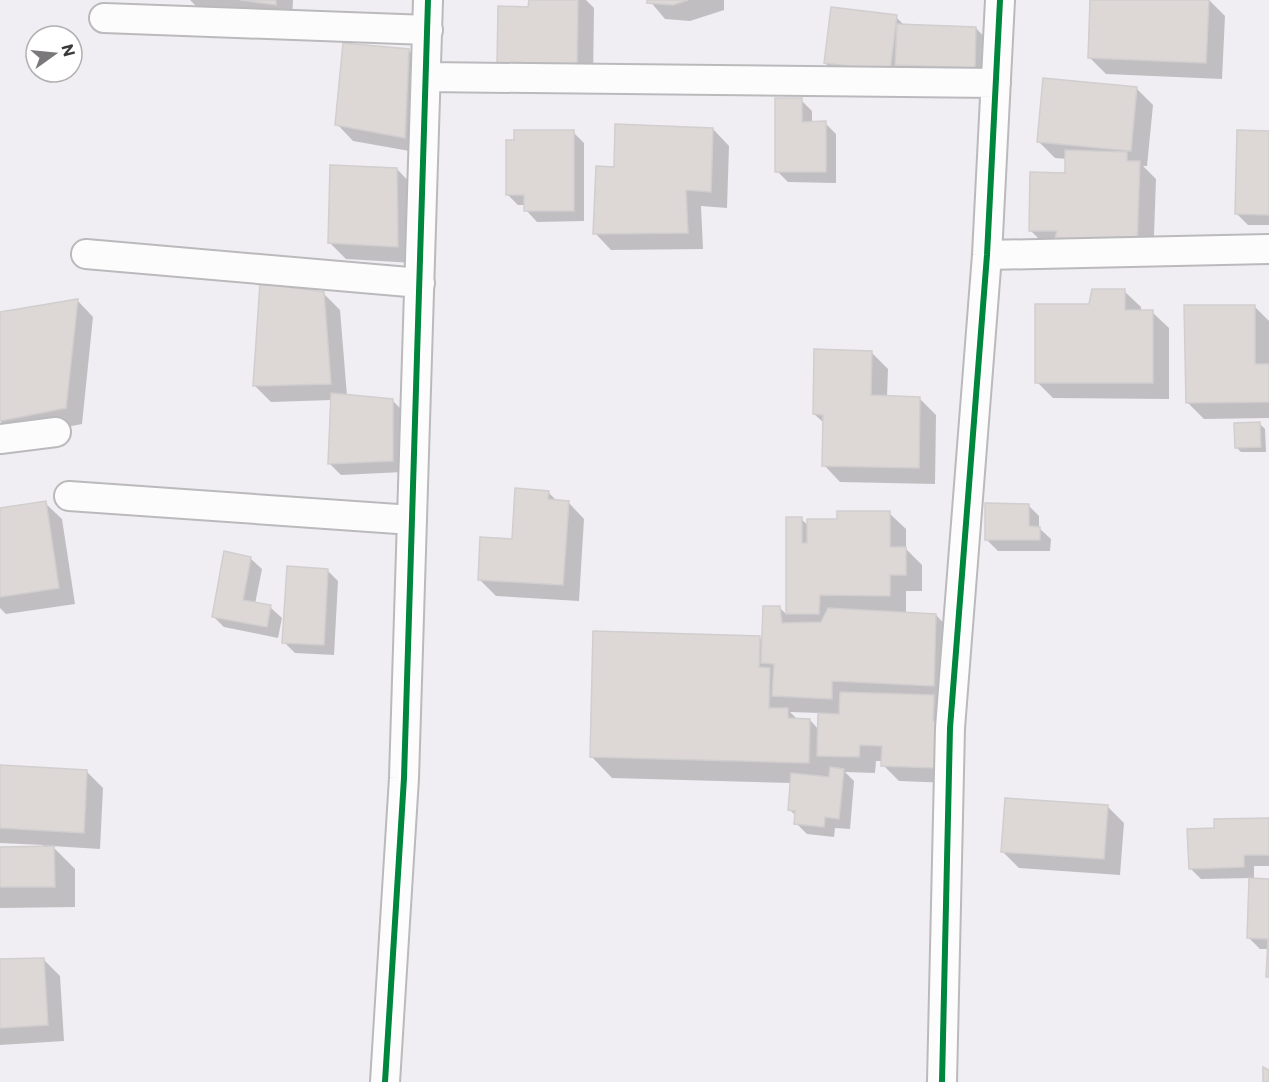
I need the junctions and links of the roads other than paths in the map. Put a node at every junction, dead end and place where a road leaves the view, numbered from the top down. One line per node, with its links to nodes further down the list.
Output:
1 (428, 0): 4 (street)
2 (1000, 0): 6 (street)
3 (104, 18): 4 (street)
4 (428, 30): 5 (street)
5 (426, 76): 6 (street); 10 (street)
6 (996, 83): 9 (street)
7 (1269, 249): 9 (street)
8 (87, 254): 10 (street)
9 (987, 255): 16 (street)
10 (420, 283): 14 (street)
11 (56, 432): 12 (street)
12 (0, 439)
13 (69, 496): 14 (street)
14 (412, 520): 15 (street)
15 (385, 1082)
16 (942, 1082)

